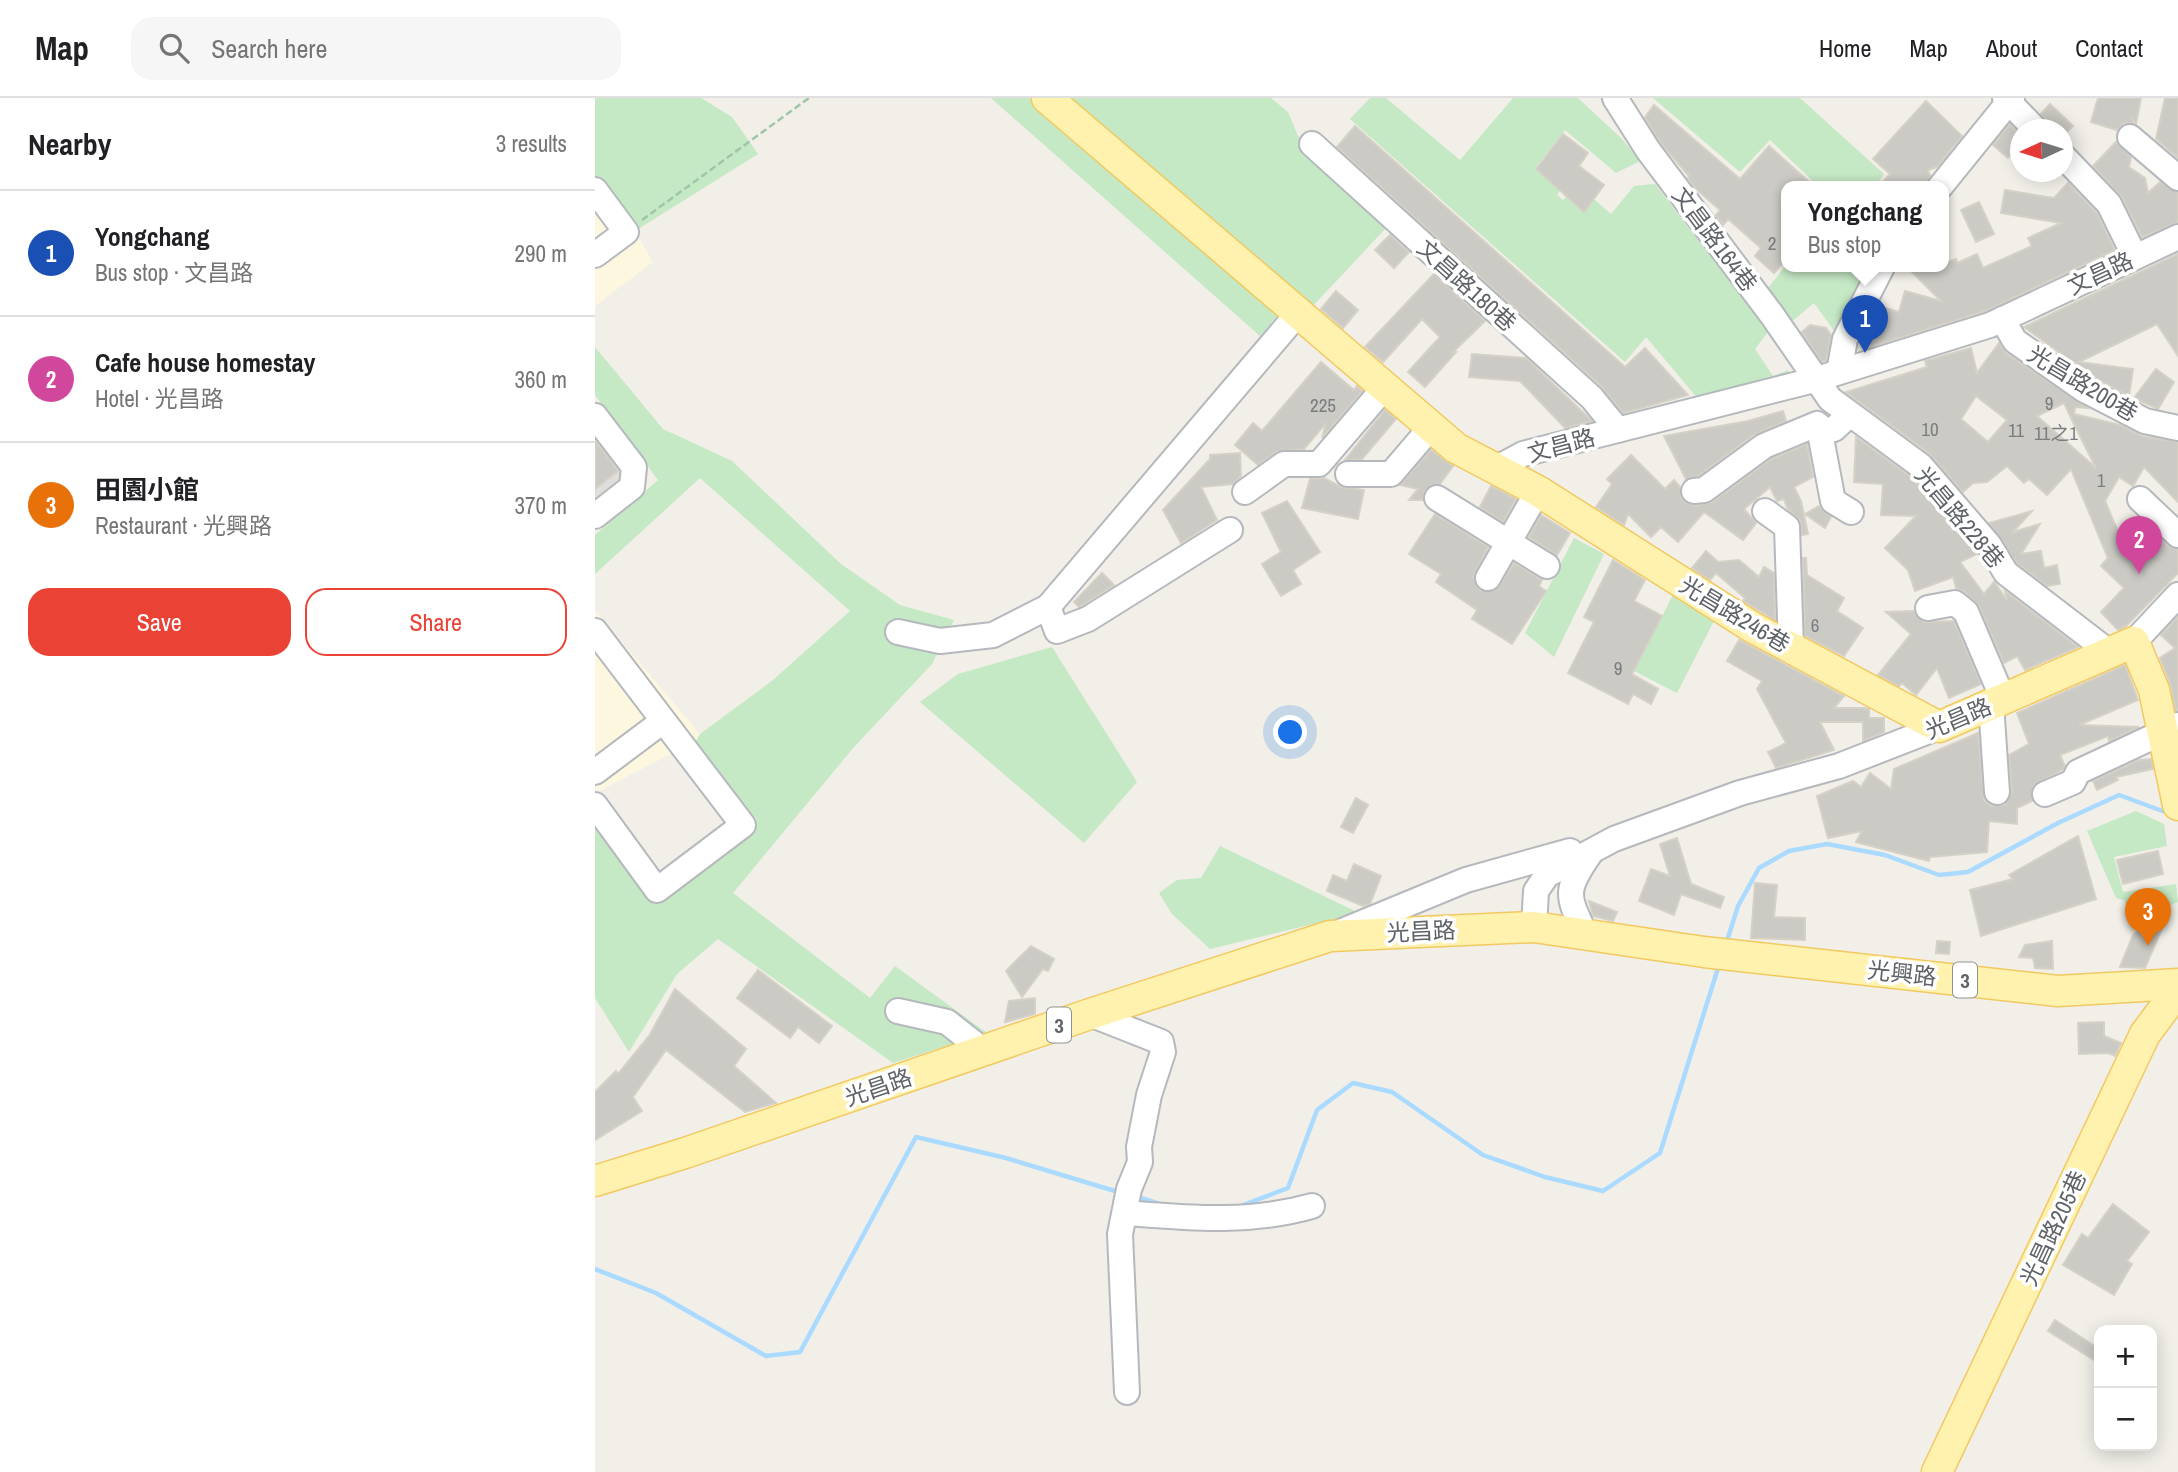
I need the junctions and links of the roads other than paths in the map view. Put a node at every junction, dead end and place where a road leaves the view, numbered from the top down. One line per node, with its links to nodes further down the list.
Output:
1 (1047, 98): 15 (main road, 文昌路)
2 (1615, 98): 18 (street, 文昌路164巷)
3 (2009, 99): 4 (street); 9 (street)
4 (2026, 119)
5 (2130, 137): 8 (street)
6 (1313, 144): 24 (street, 文昌路180巷)
7 (2073, 166): 13 (street)
8 (2178, 178)
9 (1945, 181)
10 (595, 190): 12 (street)
11 (2178, 237): 13 (street, 文昌路)
12 (595, 256)
13 (2135, 257): 16 (street, 文昌路)
14 (1879, 272): 17 (street)
15 (1300, 312): 19 (main road, 文昌路); 42 (street)
16 (2002, 319): 17 (street, 文昌路); 23 (street, 光昌路200巷)
17 (1839, 372): 18 (street, 文昌路)
18 (1814, 380): 20 (street, 光昌路228巷); 24 (street, 文昌路)
19 (1385, 387): 22 (main road, 文昌路); 30 (street)
20 (1849, 415): 25 (street); 46 (street, 光昌路228巷)
21 (595, 416): 35 (street)
22 (1432, 426): 26 (main road, 文昌路); 27 (street)
23 (2178, 428)
24 (1618, 430): 26 (street, 文昌路)
25 (1825, 431): 29 (street); 34 (street)
26 (1497, 468): 28 (main road, 光昌路246巷)
27 (1349, 474)
28 (1538, 491): 38 (street); 47 (main road, 光昌路246巷)
29 (1694, 491)
30 (1245, 492)
31 (1437, 498): 38 (street)
32 (2140, 499): 37 (street)
33 (1765, 511): 47 (street)
34 (1851, 512)
35 (595, 516)
36 (1230, 530): 42 (street)
37 (2178, 535)
38 (1508, 544): 39 (street); 40 (street)
39 (1547, 566)
40 (1488, 578)
41 (2178, 595): 46 (street, 光昌路)
42 (1048, 607): 45 (street)
43 (1928, 608): 48 (street)
44 (595, 631): 49 (street)
45 (898, 632)
46 (2122, 647): 48 (main road, 光昌路); 51 (main road)
47 (1791, 648): 50 (main road, 光昌路246巷)
48 (1997, 702): 50 (main road, 光昌路); 53 (street)
49 (663, 721): 52 (street); 55 (street)
50 (1939, 727): 57 (street, 光昌路)
51 (2171, 729): 54 (street); 56 (main road)
52 (595, 772)
53 (1997, 792)
54 (2045, 794)
55 (595, 805)
56 (2178, 805)
57 (1614, 839): 58 (street, 光昌路); 59 (street); 60 (street)
58 (1534, 927): 59 (main road, 光昌路 / 3); 60 (main road, 3)
59 (1330, 936): 64 (main road, 光昌路 / 3)
60 (1586, 936): 61 (main road, 光興路 / 3)
61 (2178, 984)
62 (2178, 990): 70 (main road, 光昌路205巷)
63 (898, 1011): 65 (street)
64 (1090, 1014): 65 (main road, 光昌路 / 3); 68 (street)
65 (984, 1051): 66 (main road, 光昌路 / 3)
66 (595, 1181)
67 (1312, 1206): 68 (street)
68 (1125, 1213): 69 (street)
69 (1127, 1392)
70 (1937, 1472)

